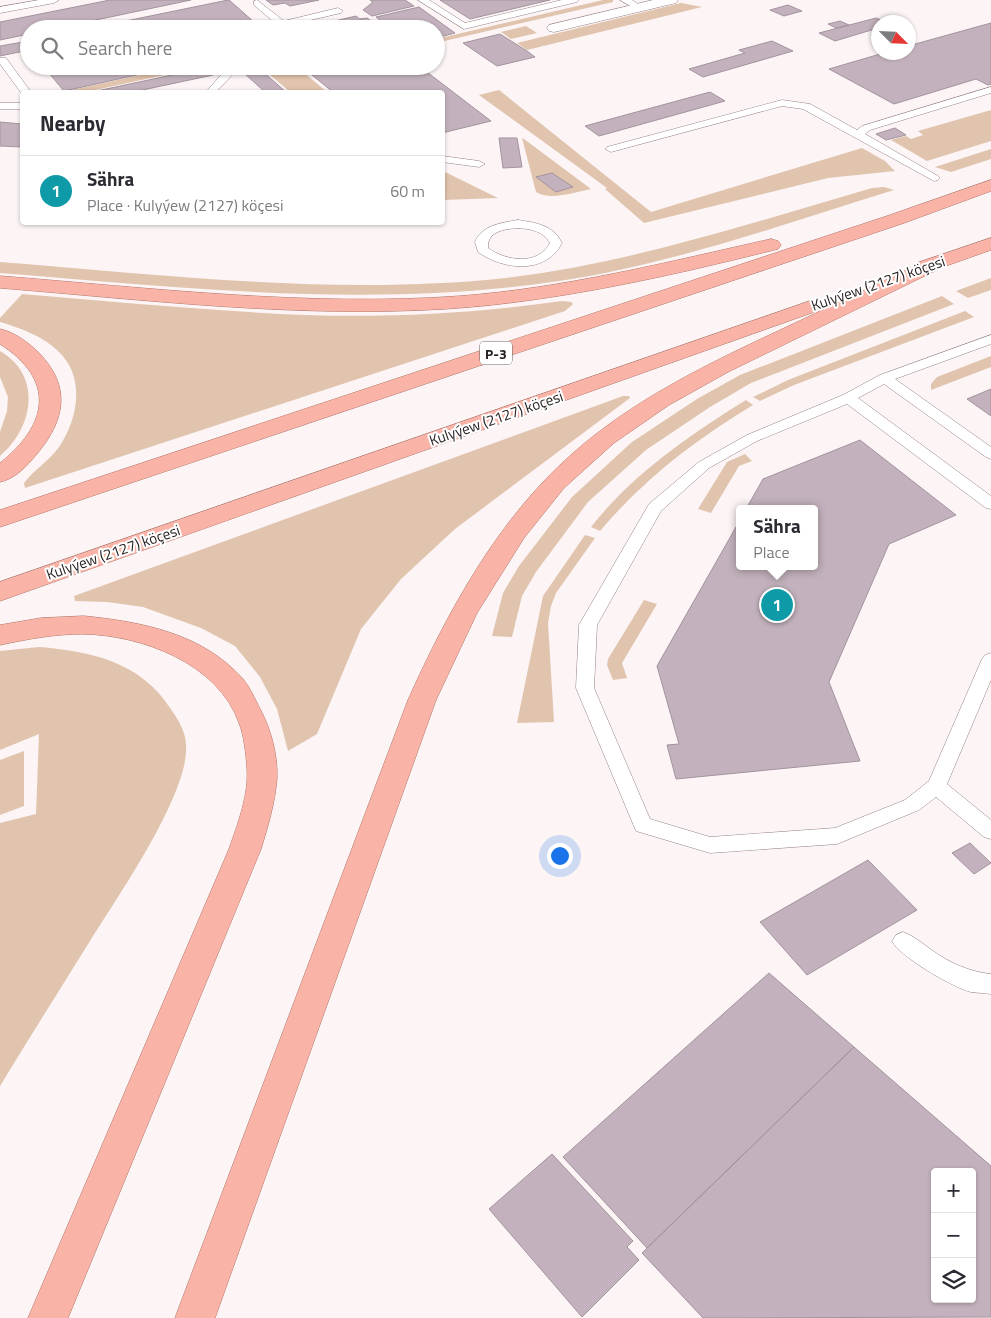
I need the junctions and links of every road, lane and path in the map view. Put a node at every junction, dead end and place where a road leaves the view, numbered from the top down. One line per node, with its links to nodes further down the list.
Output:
1 (54, 0): 8 (lane)
2 (423, 0): 3 (lane)
3 (574, 0)
4 (625, 0): 7 (lane)
5 (671, 0): 7 (street)
6 (257, 3): 10 (lane)
7 (639, 8): 12 (street)
8 (0, 10)
9 (338, 11): 11 (lane)
10 (278, 20)
11 (306, 20)
12 (554, 28)
13 (2, 60): 15 (lane)
14 (226, 75): 16 (lane)
15 (24, 90)
16 (213, 90)
17 (991, 90): 20 (lane)
18 (0, 106): 19 (lane)
19 (20, 106)
20 (858, 135): 21 (lane); 24 (lane)
21 (611, 148)
22 (445, 159): 23 (lane)
23 (479, 164)
24 (934, 178)
25 (991, 184): 26 (highway, P-3)
26 (897, 219): 30 (highway); 38 (highway, P-3)
27 (480, 243): 27 (lane)
28 (991, 244): 29 (highway, Kulyýew (2127) köçesi)
29 (940, 262): 39 (highway, Kulyýew (2127) köçesi); 47 (highway)
30 (0, 282)
31 (0, 335): 36 (highway)
32 (991, 339): 33 (lane)
33 (885, 378): 34 (lane); 35 (lane)
34 (848, 398): 37 (lane); 42 (lane)
35 (991, 454)
36 (0, 475)
37 (991, 504)
38 (0, 519)
39 (0, 592)
40 (0, 635): 46 (highway)
41 (991, 658): 42 (lane)
42 (936, 786): 43 (lane)
43 (991, 831)
44 (903, 941): 45 (lane)
45 (991, 984)
46 (48, 1318)
47 (195, 1318)

